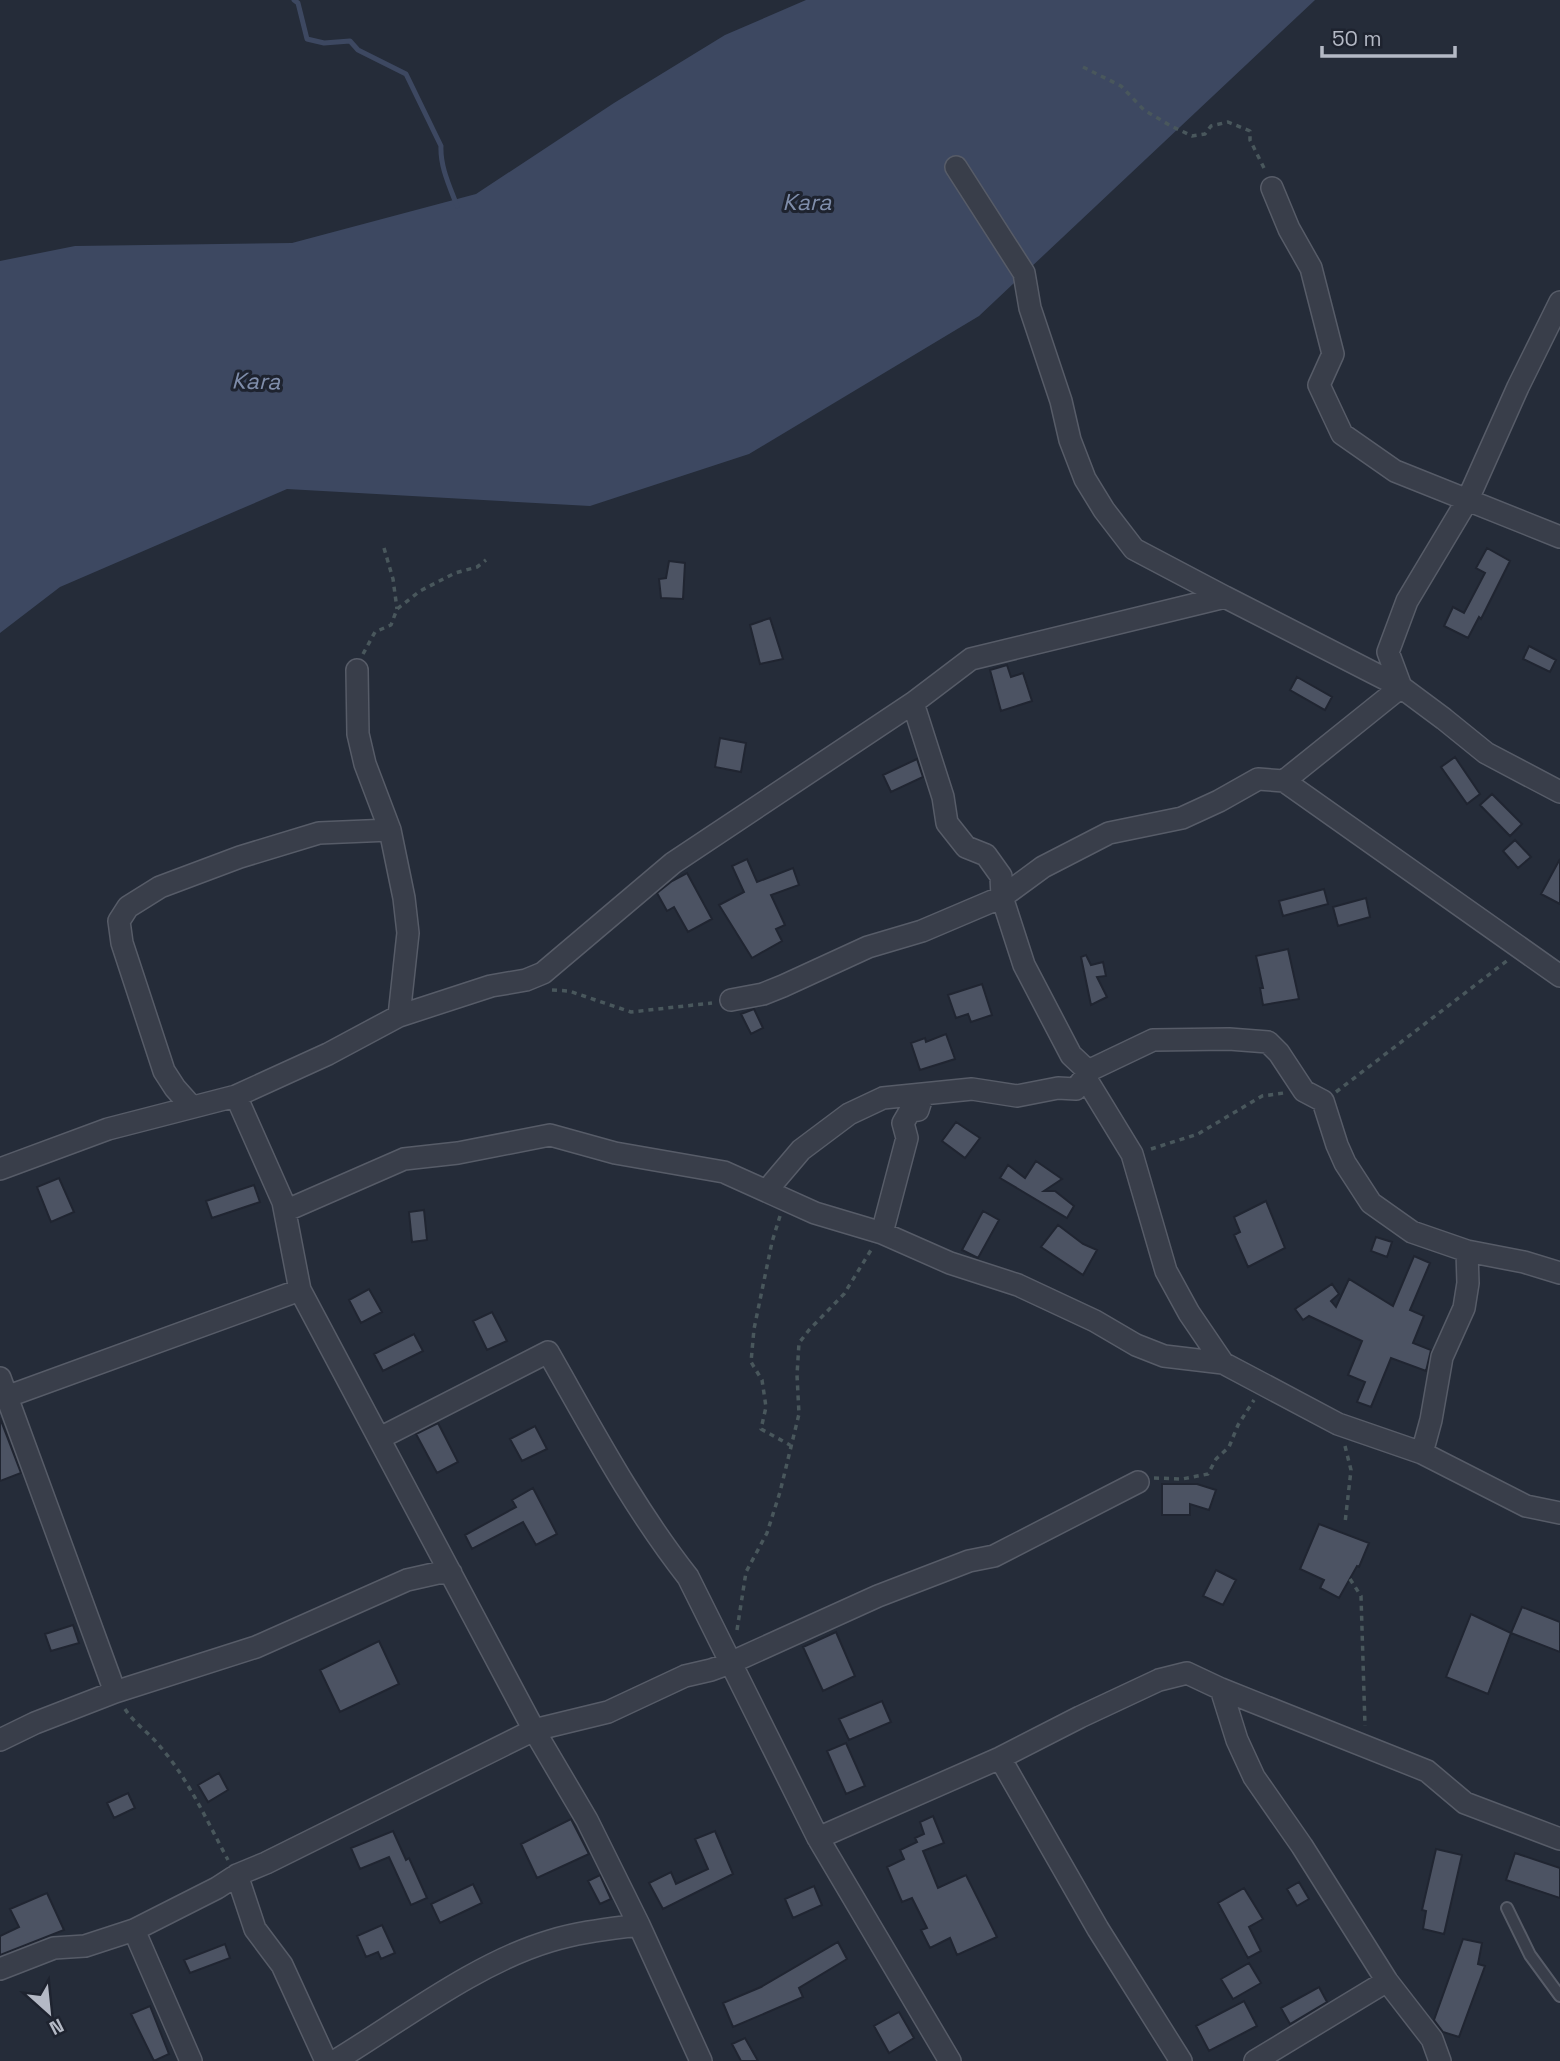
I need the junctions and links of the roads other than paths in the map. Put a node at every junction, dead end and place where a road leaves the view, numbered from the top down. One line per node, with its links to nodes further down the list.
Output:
1 (956, 167): 6 (street)
2 (1272, 188): 4 (street)
3 (1560, 302): 4 (street)
4 (1468, 499): 5 (street); 8 (street)
5 (1560, 537)
6 (1225, 597): 8 (street); 9 (street)
7 (357, 670): 12 (street)
8 (1401, 687): 10 (street); 11 (street)
9 (913, 703): 13 (street); 16 (street)
10 (1284, 781): 13 (street); 14 (street)
11 (1560, 792)
12 (390, 830): 16 (street); 20 (street)
13 (1002, 897): 15 (street); 17 (street)
14 (1560, 976)
15 (732, 1000)
16 (399, 1016): 19 (street)
17 (1087, 1074): 18 (street); 25 (street); 28 (street)
18 (923, 1094): 22 (street); 24 (street)
19 (236, 1096): 20 (street); 23 (street)
20 (191, 1106): 21 (street)
21 (0, 1169)
22 (772, 1193): 23 (street); 24 (street)
23 (285, 1211): 27 (street)
24 (882, 1233): 28 (street)
25 (1466, 1251): 26 (street); 31 (street)
26 (1560, 1273)
27 (300, 1290): 29 (street); 30 (street)
28 (1223, 1363): 31 (street)
29 (3, 1387): 37 (street)
30 (380, 1438): 34 (street); 35 (street)
31 (1422, 1453): 33 (street)
32 (1138, 1482): 35 (street)
33 (1560, 1513)
34 (451, 1573): 37 (street); 38 (street)
35 (730, 1663): 38 (street); 41 (street)
36 (1221, 1689): 40 (street); 42 (street); 48 (street)
37 (114, 1692): 39 (street)
38 (534, 1730): 43 (street); 45 (street)
39 (0, 1740)
40 (1000, 1758): 41 (street); 55 (street)
41 (818, 1838): 54 (street)
42 (1560, 1839)
43 (237, 1875): 46 (street); 51 (street)
44 (1507, 1908): 49 (lane)
45 (639, 1925): 52 (street); 53 (street)
46 (134, 1930): 47 (street); 50 (street)
47 (0, 1969)
48 (1387, 1981): 56 (street); 57 (street)
49 (1560, 1996)
50 (191, 2061)
51 (326, 2061)
52 (335, 2061)
53 (701, 2061)
54 (950, 2061)
55 (1181, 2061)
56 (1255, 2061)
57 (1440, 2061)

